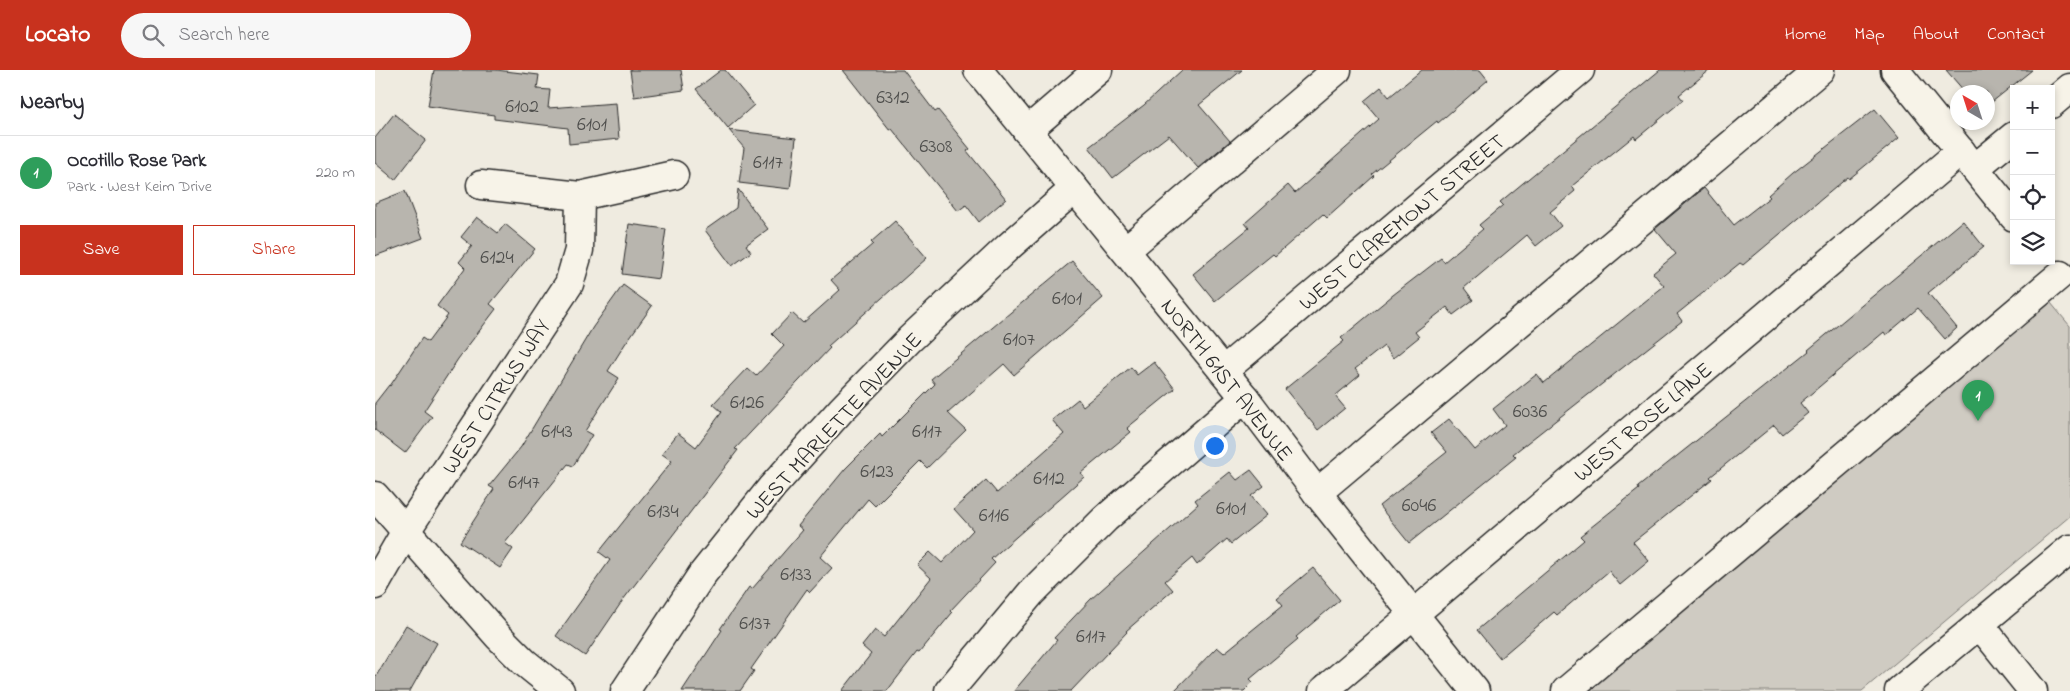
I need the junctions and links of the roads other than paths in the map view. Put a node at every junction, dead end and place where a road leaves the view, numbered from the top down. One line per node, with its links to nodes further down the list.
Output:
1 (978, 70): 9 (street, NORTH 61ST AVENUE)
2 (1098, 70): 9 (street)
3 (1337, 70): 17 (street)
4 (1580, 70): 19 (street, WEST CLAREMONT STREET)
5 (1820, 70): 21 (street)
6 (1895, 70): 11 (street)
7 (2070, 88): 8 (street)
8 (2055, 101)
9 (1027, 131): 14 (street, NORTH 61ST AVENUE)
10 (2010, 138): 11 (street, WEST ROSE LANE)
11 (1968, 160): 16 (street); 26 (street, WEST ROSE LANE)
12 (674, 175): 15 (street)
13 (481, 185): 15 (street)
14 (1074, 188): 17 (street, NORTH 61ST AVENUE); 29 (street, WEST MARLETTE AVENUE)
15 (580, 196): 23 (street, WEST CITRUS WAY)
16 (2010, 212)
17 (1126, 250): 19 (street, NORTH 61ST AVENUE)
18 (2060, 274): 33 (street)
19 (1223, 371): 20 (street, NORTH 61ST AVENUE)
20 (1245, 398): 21 (street, NORTH 61ST AVENUE); 30 (street)
21 (1317, 492): 26 (street, NORTH 61ST AVENUE)
22 (375, 496): 23 (street)
23 (405, 531): 25 (street, WEST CITRUS WAY); 28 (street)
24 (2070, 549): 27 (street)
25 (375, 585)
26 (1414, 614): 31 (street, WEST ROSE LANE); 32 (street, NORTH 61ST AVENUE)
27 (1980, 625): 34 (street); 35 (street)
28 (560, 691)
29 (625, 691)
30 (949, 691)
31 (1323, 691)
32 (1475, 691)
33 (1566, 691)
34 (1899, 691)
35 (2033, 691)

